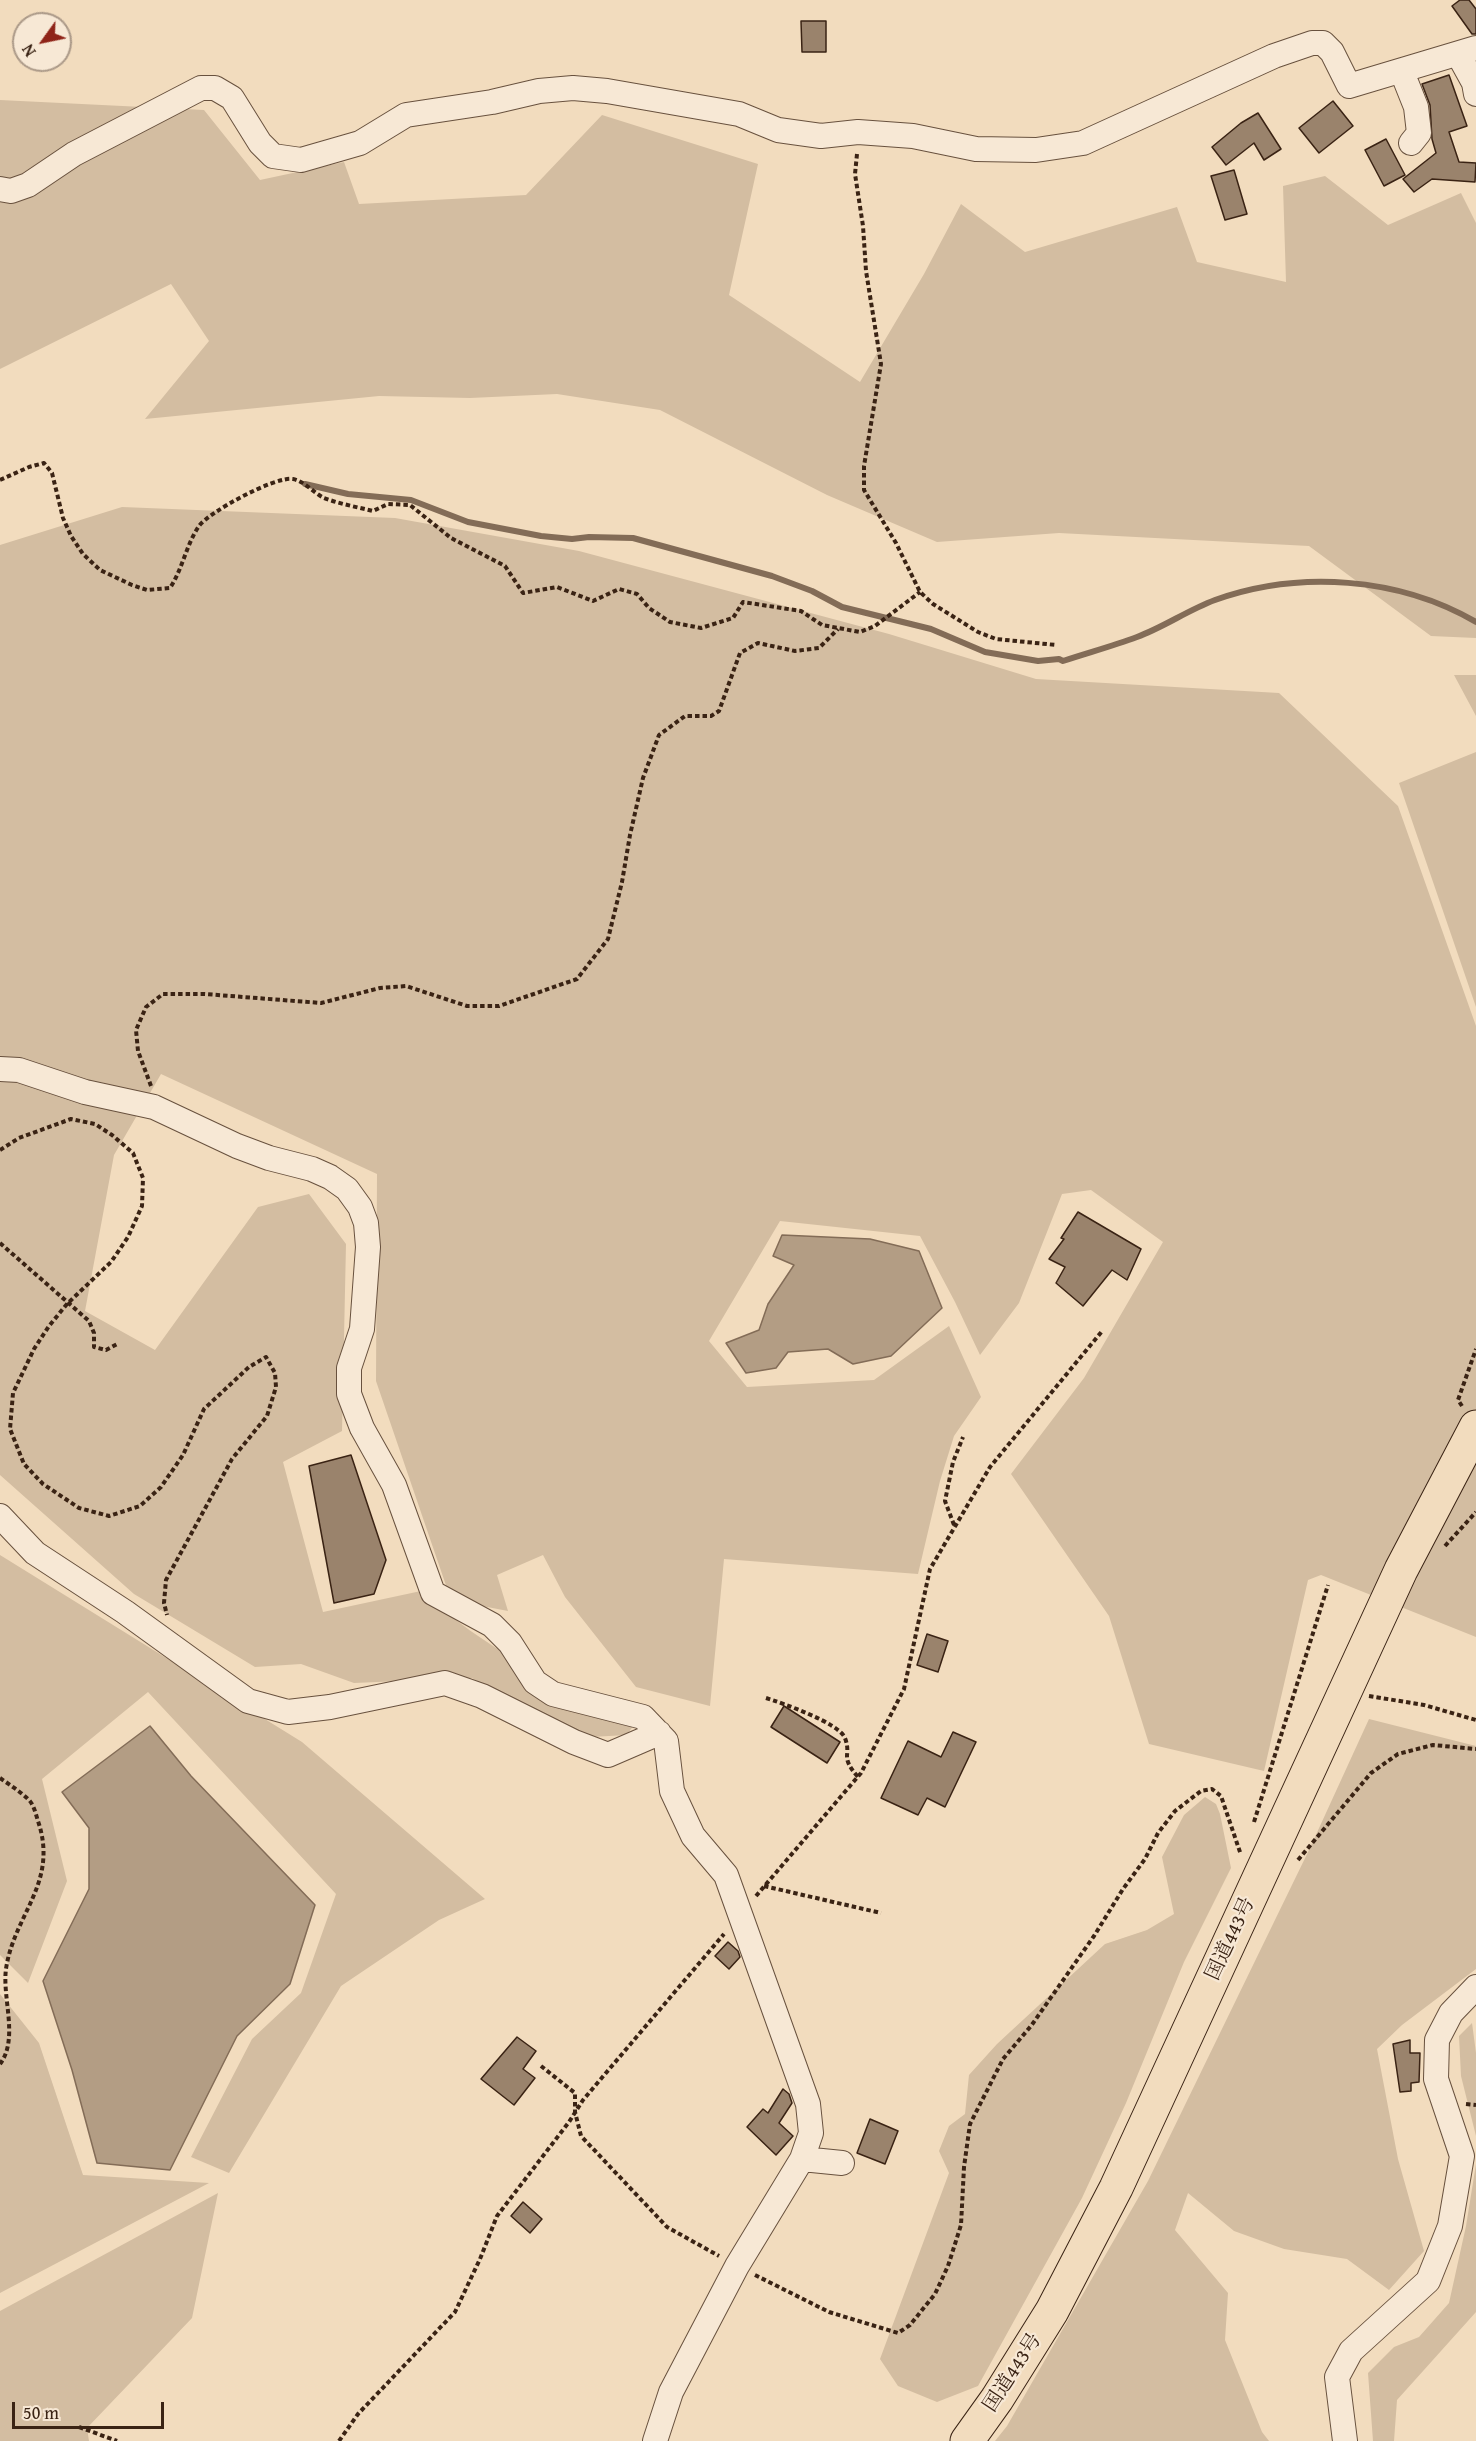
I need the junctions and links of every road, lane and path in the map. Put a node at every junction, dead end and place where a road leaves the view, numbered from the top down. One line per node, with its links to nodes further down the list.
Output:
1 (1467, 51): 2 (street); 3 (street)
2 (1402, 72): 4 (street); 5 (street)
3 (1476, 94)
4 (858, 132): 6 (street); 8 (path)
5 (1411, 142)
6 (0, 189)
7 (0, 480): 9 (path)
8 (920, 592): 9 (path); 10 (path)
9 (838, 629): 12 (path)
10 (1056, 645)
11 (0, 1069): 12 (street)
12 (154, 1107): 28 (street)
13 (0, 1150): 15 (path)
14 (0, 1243): 15 (path)
15 (67, 1304): 17 (path); 24 (path)
16 (1103, 1330): 22 (path)
17 (119, 1343)
18 (1476, 1349): 19 (path)
19 (1470, 1418): 25 (highway, 国道443号)
20 (963, 1437): 22 (path)
21 (0, 1516): 24 (street)
22 (954, 1526): 30 (path)
23 (1328, 1585): 32 (path)
24 (177, 1651): 28 (street)
25 (1345, 1692): 27 (path); 33 (highway, 国道443号)
26 (766, 1698): 30 (path)
27 (1476, 1720)
28 (659, 1733): 36 (street)
29 (1476, 1749): 33 (path)
30 (858, 1777): 34 (path)
31 (0, 1778): 38 (path)
32 (1251, 1832)
33 (1253, 1864): 43 (path); 48 (highway, 国道443号)
34 (764, 1886): 35 (path); 36 (path)
35 (881, 1913)
36 (741, 1914): 40 (path); 41 (street)
37 (1476, 1987): 49 (street)
38 (0, 2064)
39 (542, 2066): 40 (path)
40 (575, 2112): 43 (path); 46 (path)
41 (802, 2159): 42 (street); 43 (street)
42 (842, 2163)
43 (737, 2266): 47 (street)
44 (79, 2427): 45 (path)
45 (117, 2441)
46 (339, 2441)
47 (655, 2441)
48 (967, 2441)
49 (1345, 2441)

